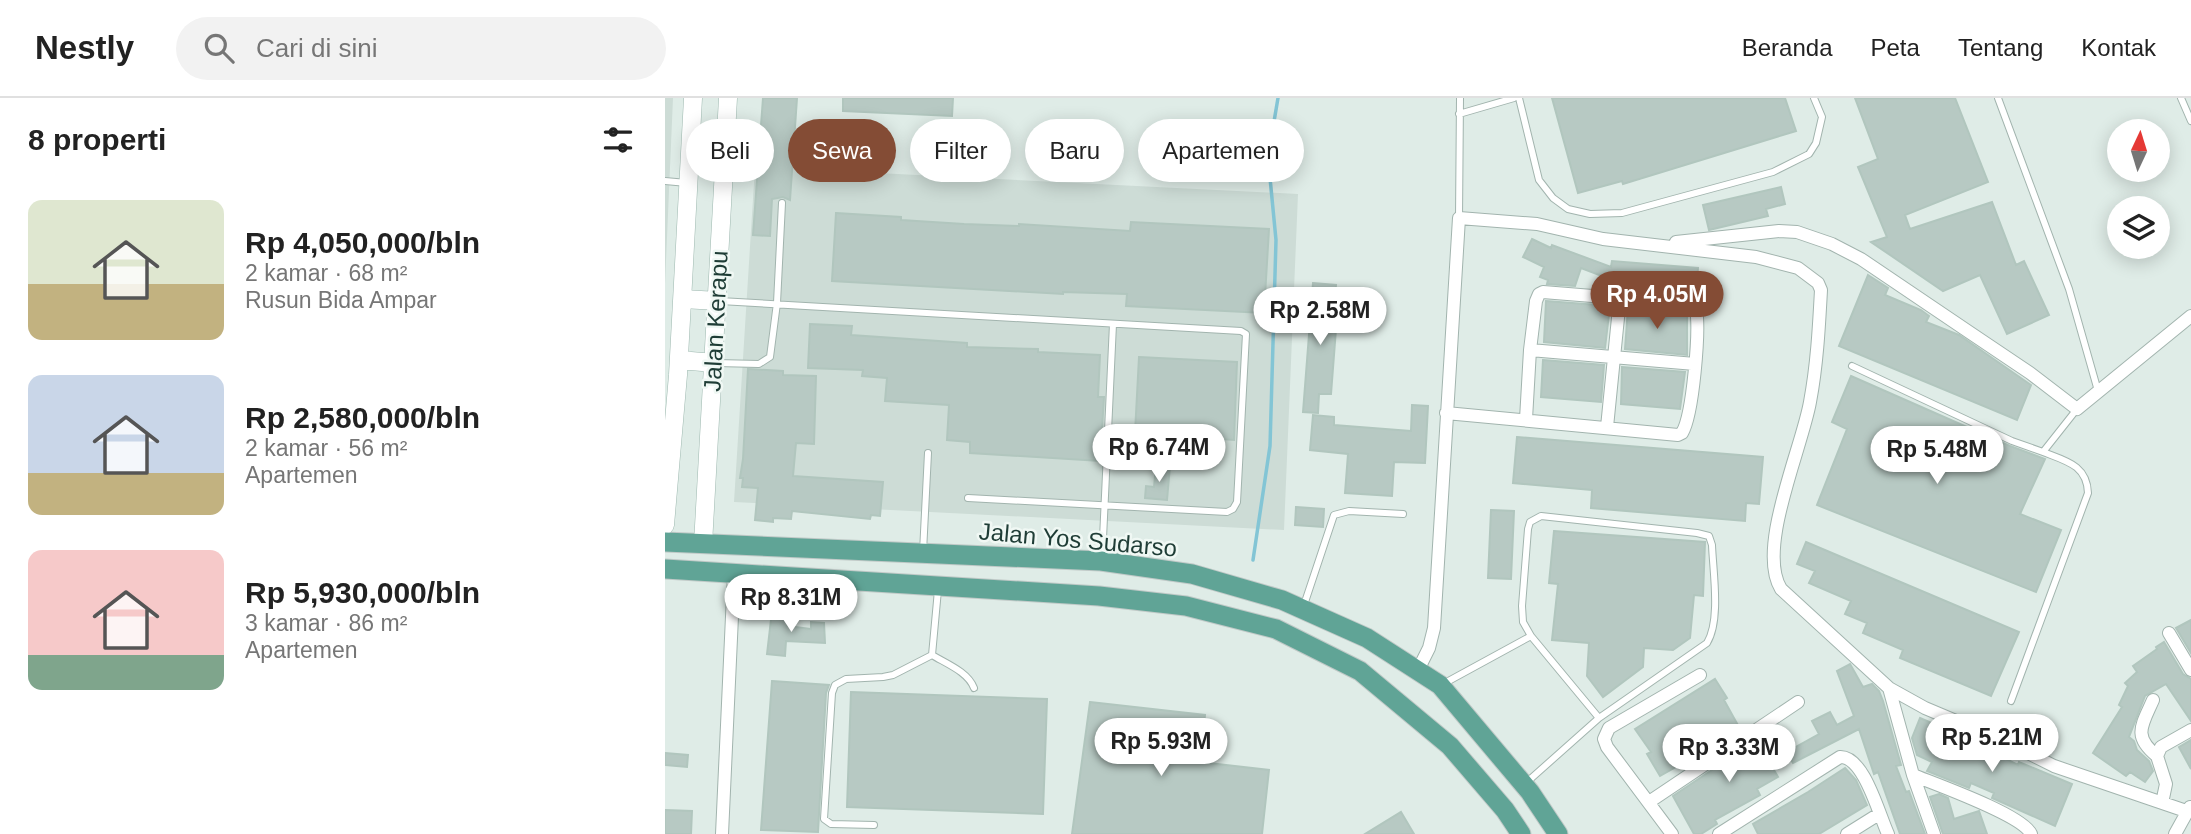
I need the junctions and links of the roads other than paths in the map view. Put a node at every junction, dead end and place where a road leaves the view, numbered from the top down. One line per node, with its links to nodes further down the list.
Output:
1 (693, 98): 11 (street, Jalan Kerapu)
2 (727, 98): 17 (street, Jalan Kerapu)
3 (1460, 98): 8 (lane)
4 (1517, 98): 5 (lane); 8 (lane)
5 (1814, 98)
6 (1998, 98): 27 (lane)
7 (2181, 98): 9 (lane)
8 (1459, 114): 13 (lane)
9 (2191, 121)
10 (665, 181): 11 (lane)
11 (689, 184): 16 (street, Jalan Kerapu)
12 (782, 203): 18 (lane)
13 (1458, 218): 14 (street); 29 (street)
14 (1649, 245): 28 (street); 56 (street)
15 (1620, 298): 21 (street); 22 (street); 25 (street)
16 (683, 299): 17 (street); 23 (street, Jalan Kerapu)
17 (718, 301): 18 (lane); 24 (street, Jalan Kerapu)
18 (777, 303): 20 (lane); 24 (lane)
19 (2191, 316): 27 (street)
20 (1113, 324): 35 (lane); 35 (lane)
21 (1529, 350): 22 (street); 30 (street)
22 (1614, 357): 25 (street); 31 (street)
23 (679, 360): 24 (street); 37 (street, Jalan Kerapu)
24 (714, 363): 39 (street, Jalan Kerapu)
25 (1695, 364): 31 (street)
26 (1852, 366): 32 (lane)
27 (2098, 392): 28 (street)
28 (2077, 409): 32 (lane)
29 (1446, 413): 30 (street); 51 (street)
30 (1526, 419): 31 (street)
31 (1607, 428)
32 (2043, 452): 58 (lane)
33 (928, 453): 40 (lane)
34 (968, 498): 35 (lane)
35 (1105, 505): 41 (lane)
36 (1403, 514): 46 (lane)
37 (665, 526)
38 (665, 542): 39 (main road, Jalan Yos Sudarso)
39 (703, 544): 40 (main road, Jalan Yos Sudarso)
40 (923, 554): 41 (main road, Jalan Yos Sudarso)
41 (1101, 562): 45 (main road); 46 (main road, Jalan Yos Sudarso)
42 (665, 569): 43 (main road)
43 (734, 573): 44 (main road); 70 (street)
44 (938, 585): 45 (main road); 50 (lane)
45 (1099, 596): 49 (main road)
46 (1303, 609): 49 (main road); 51 (main road, Jalan Yos Sudarso)
47 (2169, 634): 52 (street)
48 (1531, 636): 54 (lane); 60 (lane); 60 (lane)
49 (1293, 637): 71 (main road)
50 (932, 655): 55 (lane); 69 (lane)
51 (1418, 670): 54 (main road, Jalan Yos Sudarso)
52 (2191, 670)
53 (1700, 675): 65 (street)
54 (1440, 685): 64 (main road, Jalan Yos Sudarso)
55 (974, 688)
56 (1889, 688): 63 (street); 66 (street)
57 (2153, 700): 62 (street)
58 (2011, 701)
59 (1798, 702): 65 (street)
60 (1599, 718): 64 (lane)
61 (2191, 730): 62 (street)
62 (2157, 756): 66 (street)
63 (1913, 775): 77 (street); 78 (street)
64 (1524, 785): 72 (main road, Jalan Yos Sudarso)
65 (1649, 802): 73 (street)
66 (2162, 803): 67 (street)
67 (2189, 809): 79 (street)
68 (1879, 814): 74 (street); 75 (street); 76 (street)
69 (874, 825)
70 (722, 834)
71 (1521, 834)
72 (1558, 834)
73 (1672, 834)
74 (1719, 834)
75 (1847, 834)
76 (1888, 834)
77 (1934, 834)
78 (2031, 834)
79 (2175, 834)

